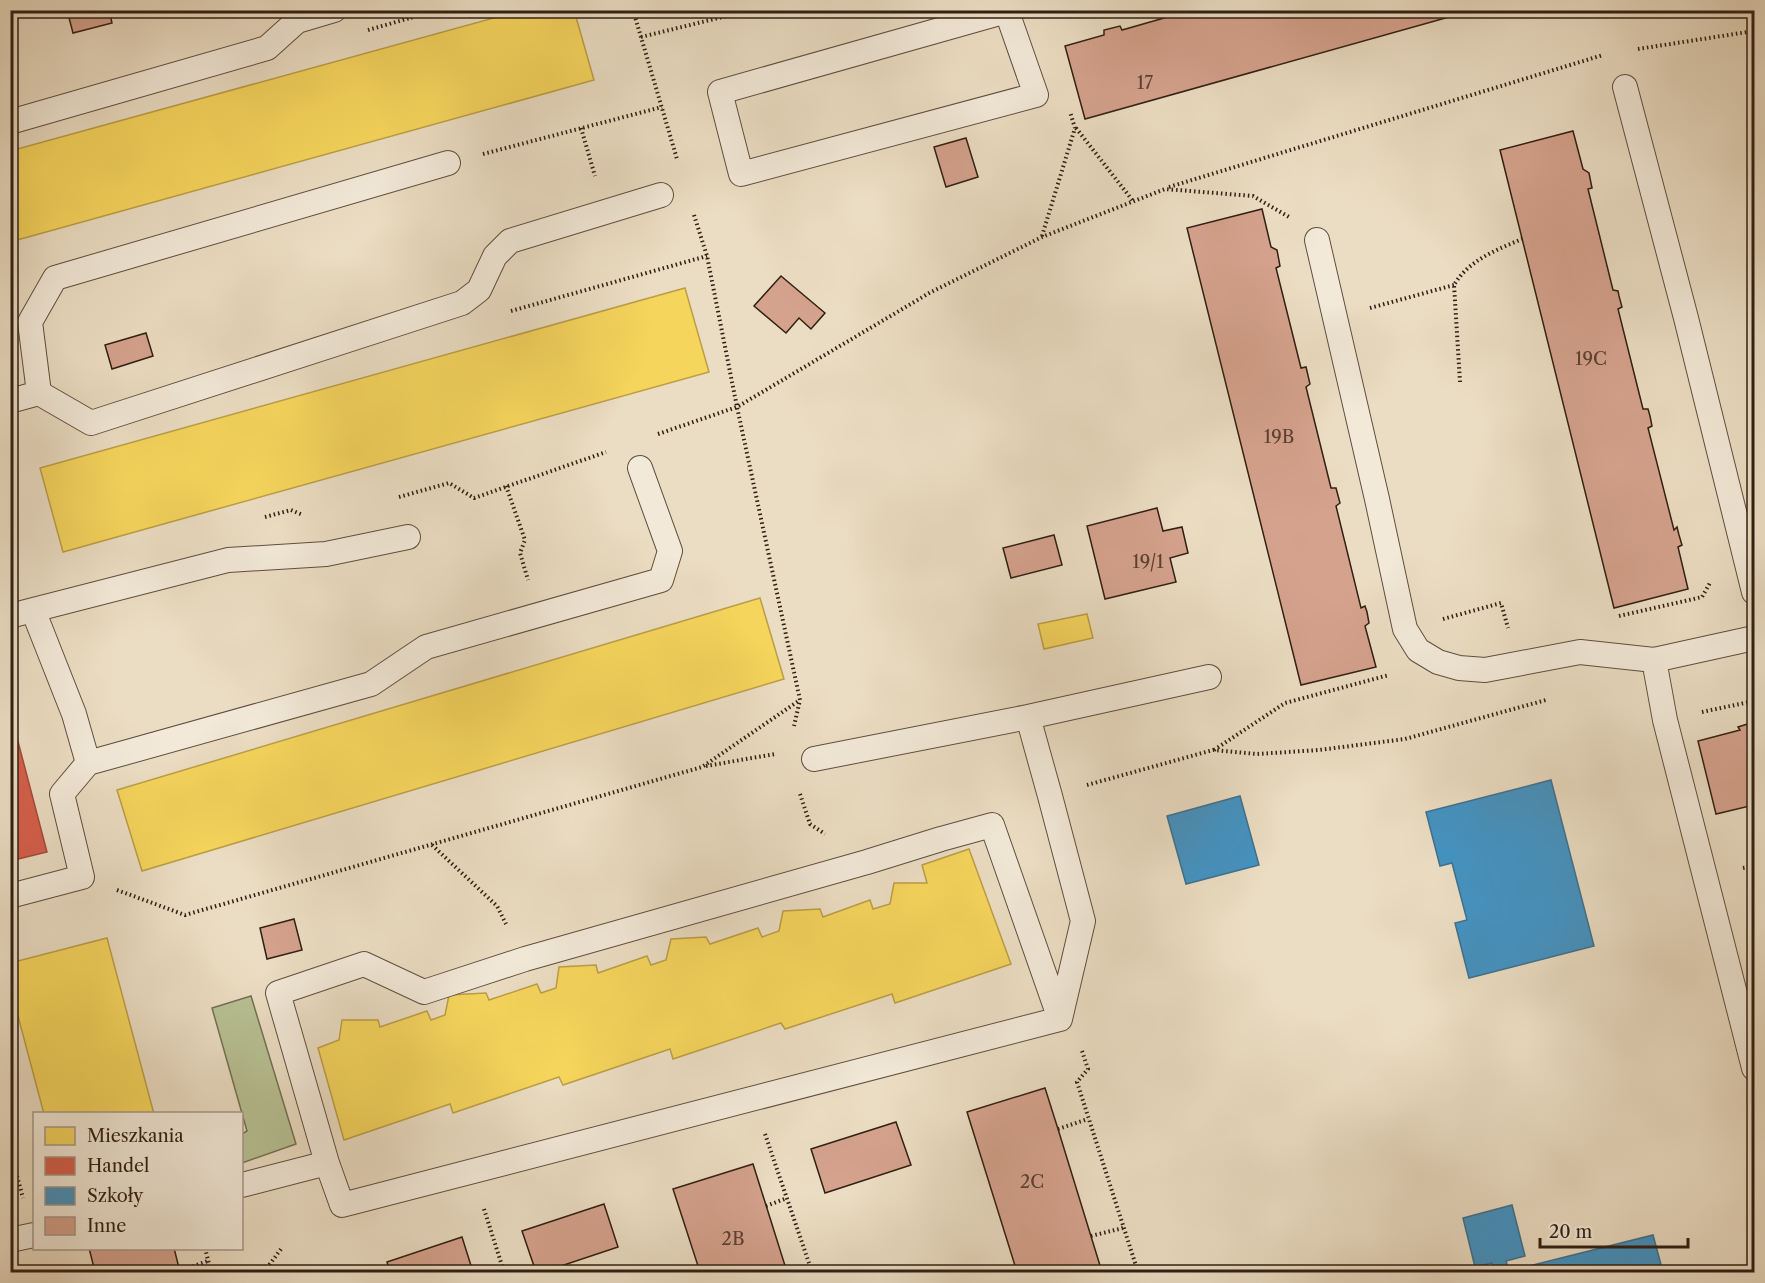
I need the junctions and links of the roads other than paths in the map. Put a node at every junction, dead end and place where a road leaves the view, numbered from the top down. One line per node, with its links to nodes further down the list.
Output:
1 (334, 10): 4 (lane)
2 (1010, 11): 2 (lane)
3 (1625, 87): 12 (lane)
4 (10, 122)
5 (448, 163): 8 (lane)
6 (661, 195): 8 (lane)
7 (1317, 240): 15 (lane)
8 (39, 393): 9 (lane)
9 (10, 401)
10 (640, 468): 19 (lane)
11 (408, 537): 13 (lane)
12 (1755, 592)
13 (22, 613): 19 (lane)
14 (1755, 638): 15 (lane)
15 (1654, 660): 22 (lane)
16 (1209, 676): 17 (lane)
17 (1028, 717): 18 (lane); 21 (lane)
18 (814, 759)
19 (88, 763): 20 (lane)
20 (10, 896)
21 (1060, 1018): 23 (lane); 23 (lane)
22 (1755, 1068)
23 (327, 1163): 24 (lane)
24 (243, 1185)
25 (33, 1234): 26 (lane)
26 (10, 1240)

